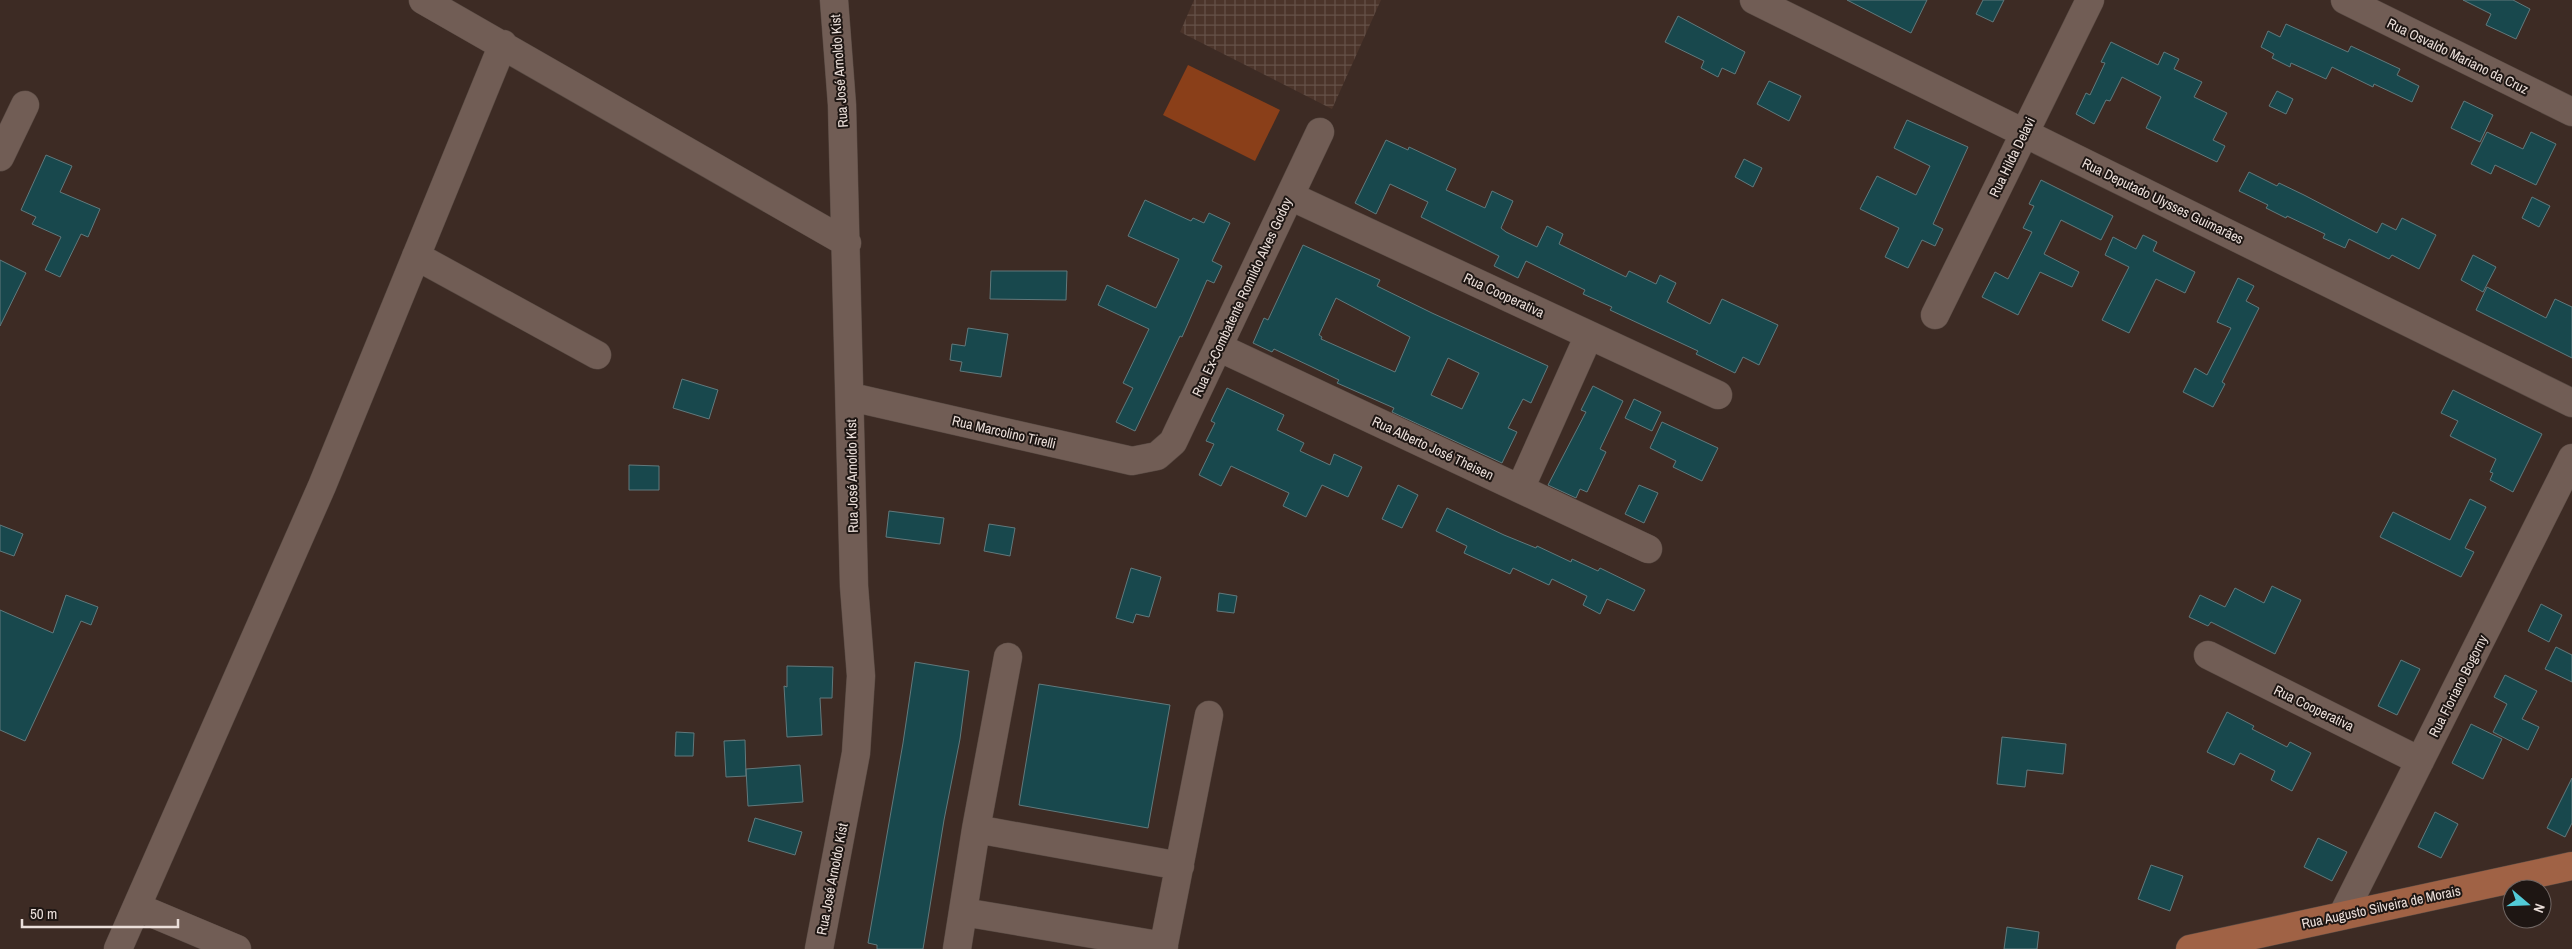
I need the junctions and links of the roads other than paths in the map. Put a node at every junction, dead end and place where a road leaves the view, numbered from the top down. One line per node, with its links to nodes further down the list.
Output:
1 (423, 0): 6 (street)
2 (834, 0): 13 (street, Rua José Arnoldo Kist)
3 (1754, 0): 10 (street, Rua Deputado Ulysses Guimarães)
4 (2090, 0): 10 (street, Rua Hilda Delavi)
5 (2345, 0): 8 (street, Rua Osvaldo Mariano da Cruz)
6 (503, 44): 13 (street); 14 (street)
7 (25, 105): 11 (street)
8 (2572, 112)
9 (1320, 132): 12 (street, Rua Ex-Combatente Romildo Alves Godoy)
10 (2023, 132): 15 (street, Rua Hilda Delavi); 21 (street, Rua Deputado Ulysses Guimarães)
11 (0, 157)
12 (1290, 196): 16 (street, Rua Cooperativa); 17 (street, Rua Ex-Combatente Romildo Alves Godoy)
13 (846, 243): 20 (street, Rua José Arnoldo Kist)
14 (416, 256): 18 (street); 33 (street)
15 (1935, 315)
16 (1589, 335): 19 (street, Rua Cooperativa); 24 (street)
17 (1218, 347): 22 (street, Rua Ex-Combatente Romildo Alves Godoy); 24 (street, Rua Alberto José Theisen)
18 (597, 355)
19 (1718, 395)
20 (851, 397): 22 (street, Rua Marcolino Tirelli); 39 (street, Rua José Arnoldo Kist)
21 (2572, 403)
22 (1157, 456)
23 (2572, 458): 29 (street, Rua Floriano Bogorny)
24 (1520, 489): 25 (street, Rua Alberto José Theisen)
25 (1648, 550)
26 (2208, 655): 29 (street, Rua Cooperativa)
27 (1008, 657): 30 (street)
28 (1209, 715): 31 (street)
29 (2420, 760): 35 (street, Rua Floriano Bogorny)
30 (976, 829): 31 (street); 34 (street)
31 (1180, 866): 36 (street)
32 (2572, 866): 35 (main road, Rua Augusto Silveira de Morais)
33 (137, 907): 37 (street); 38 (street)
34 (963, 912): 36 (street); 40 (street)
35 (2343, 914): 41 (main road, Rua Augusto Silveira de Morais)
36 (1164, 948)
37 (118, 949)
38 (237, 949)
39 (819, 949)
40 (957, 949)
41 (2190, 949)

